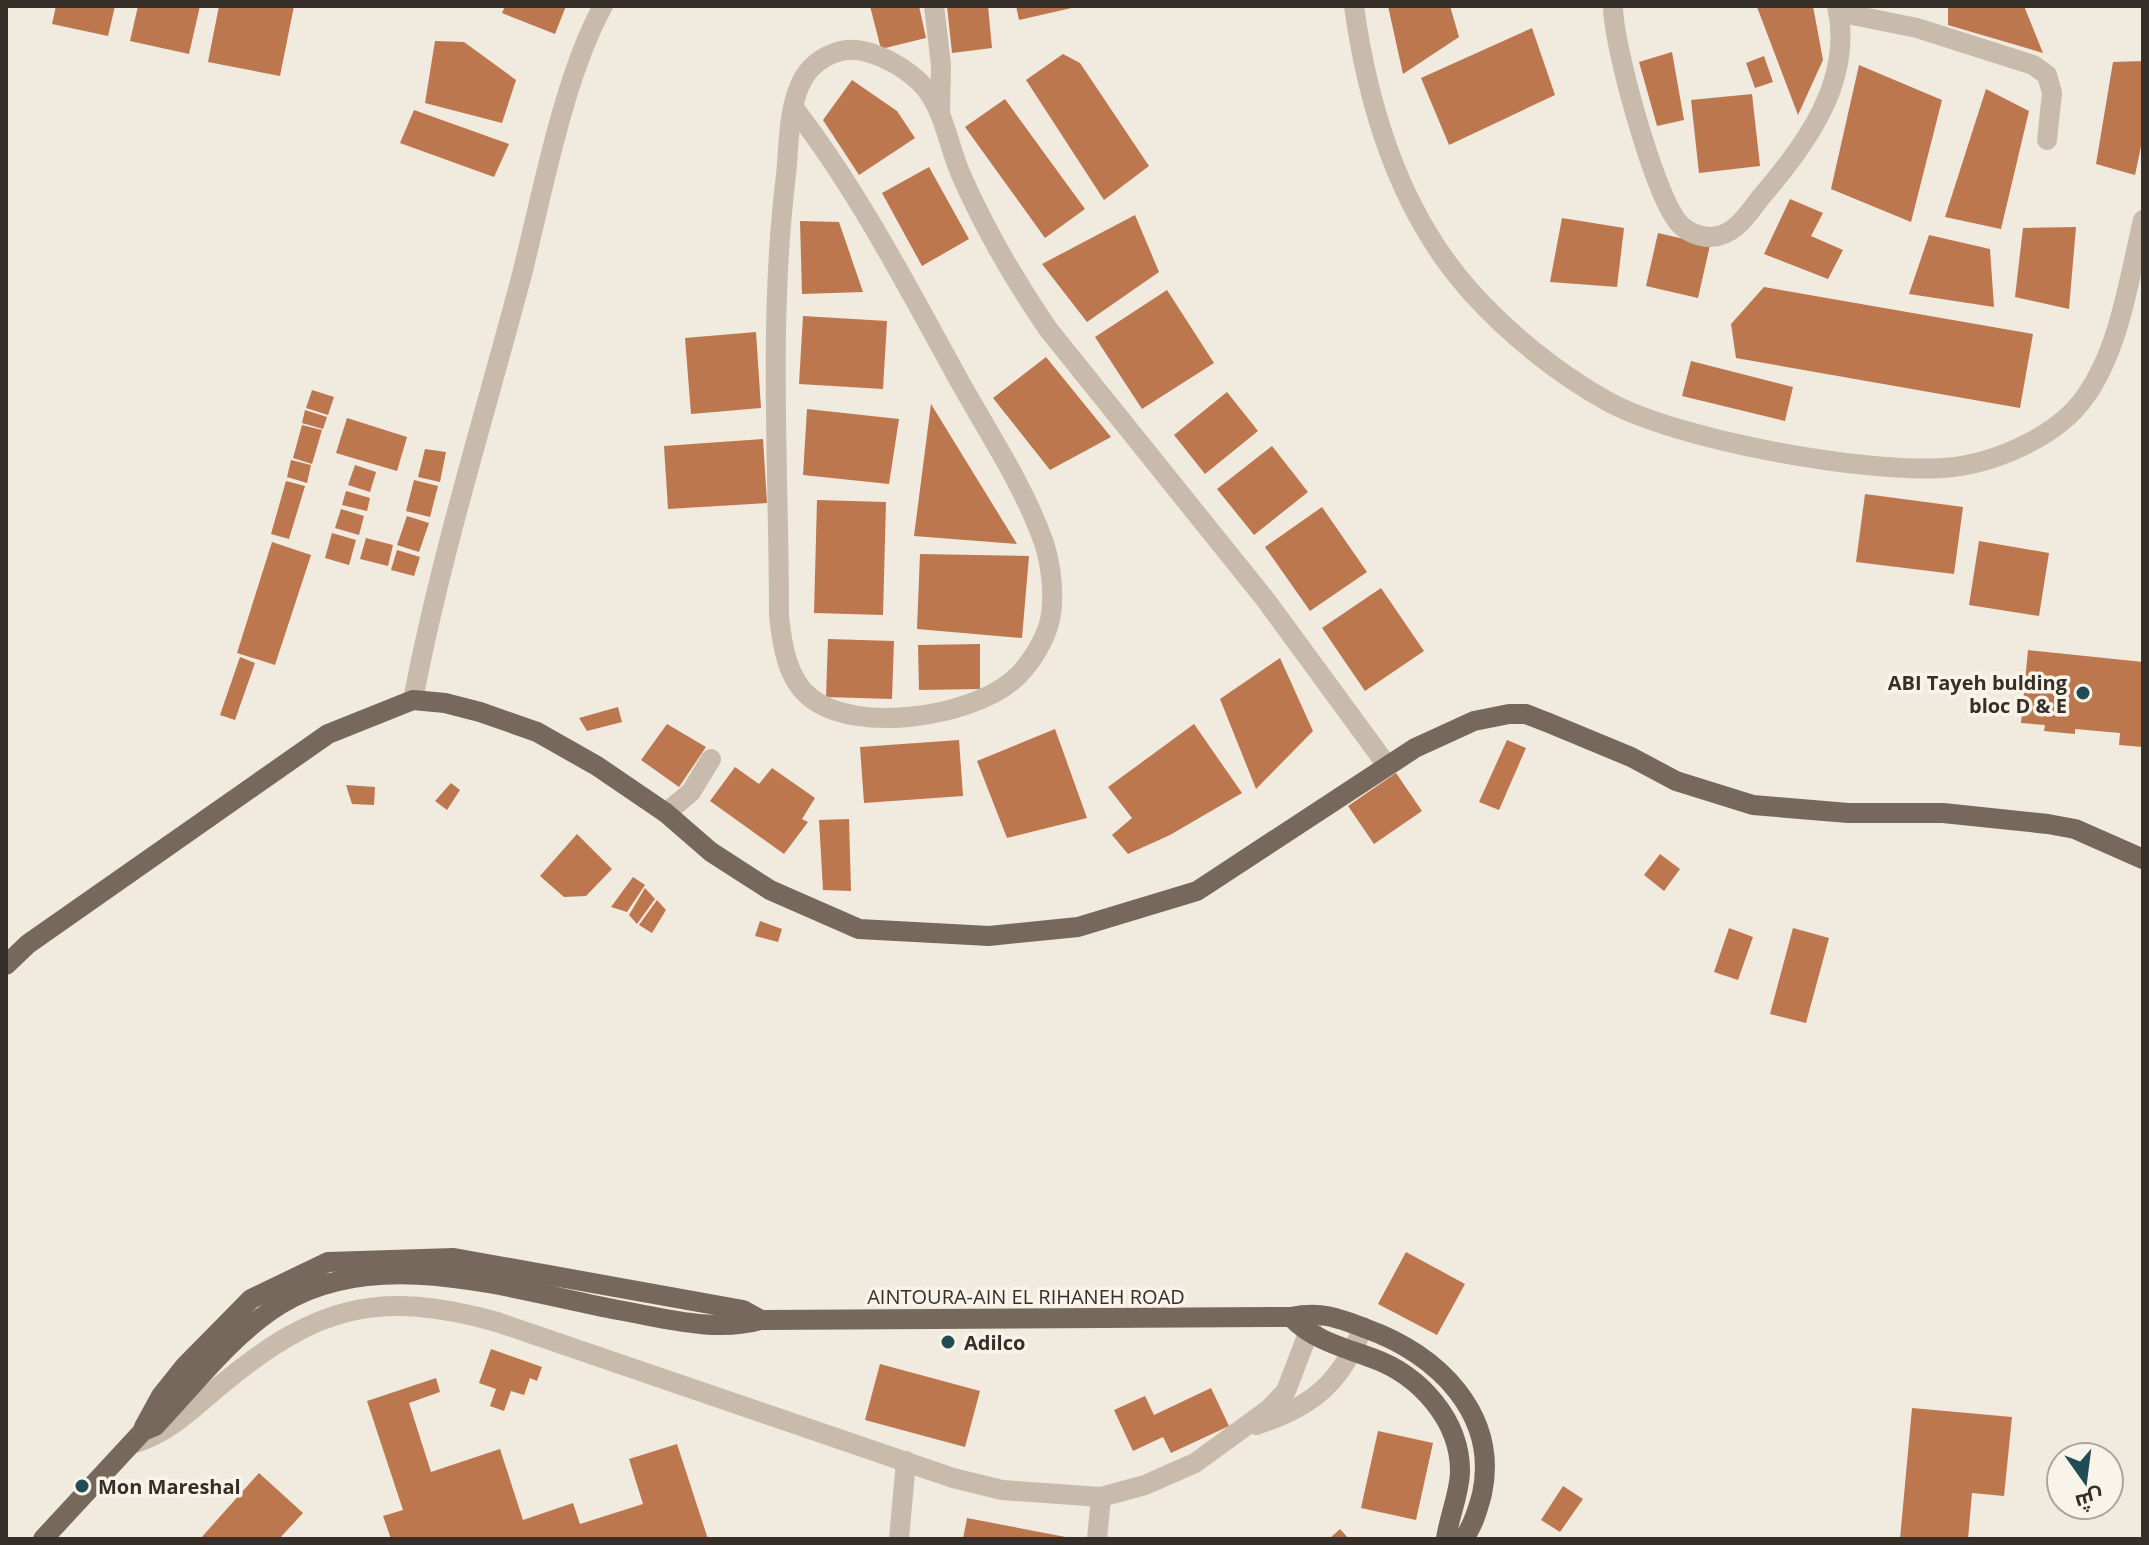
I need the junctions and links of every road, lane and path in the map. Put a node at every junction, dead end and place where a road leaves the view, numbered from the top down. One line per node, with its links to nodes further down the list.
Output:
1 (603, 6): 10 (street)
2 (934, 6): 7 (street)
3 (1354, 6): 9 (street)
4 (1613, 6): 5 (street)
5 (1838, 9): 8 (street)
6 (794, 108): 6 (street); 7 (street)
7 (939, 116): 12 (street)
8 (2047, 140)
9 (2143, 220)
10 (413, 700): 13 (main road); 15 (main road)
11 (711, 759): 13 (street)
12 (1386, 764): 13 (main road); 14 (main road)
13 (666, 813)
14 (2143, 859)
15 (6, 965)
16 (1316, 1312): 17 (main road, AINTOURA-AIN EL RIHANEH ROAD); 18 (main road, AINTOURA-AIN EL RIHANEH ROAD); 19 (street)
17 (1291, 1317): 19 (main road); 22 (main road, AINTOURA-AIN EL RIHANEH ROAD)
18 (1363, 1327): 20 (street); 29 (main road, AINTOURA-AIN EL RIHANEH ROAD)
19 (1307, 1334): 20 (main road); 21 (street)
20 (1354, 1351): 21 (street); 28 (main road)
21 (1241, 1430): 24 (street)
22 (138, 1437): 23 (street); 25 (main road, AINTOURA-AIN EL RIHANEH ROAD)
23 (906, 1461): 24 (street); 26 (street)
24 (1101, 1497): 27 (street)
25 (47, 1537)
26 (899, 1539)
27 (1097, 1539)
28 (1446, 1539)
29 (1463, 1539)

